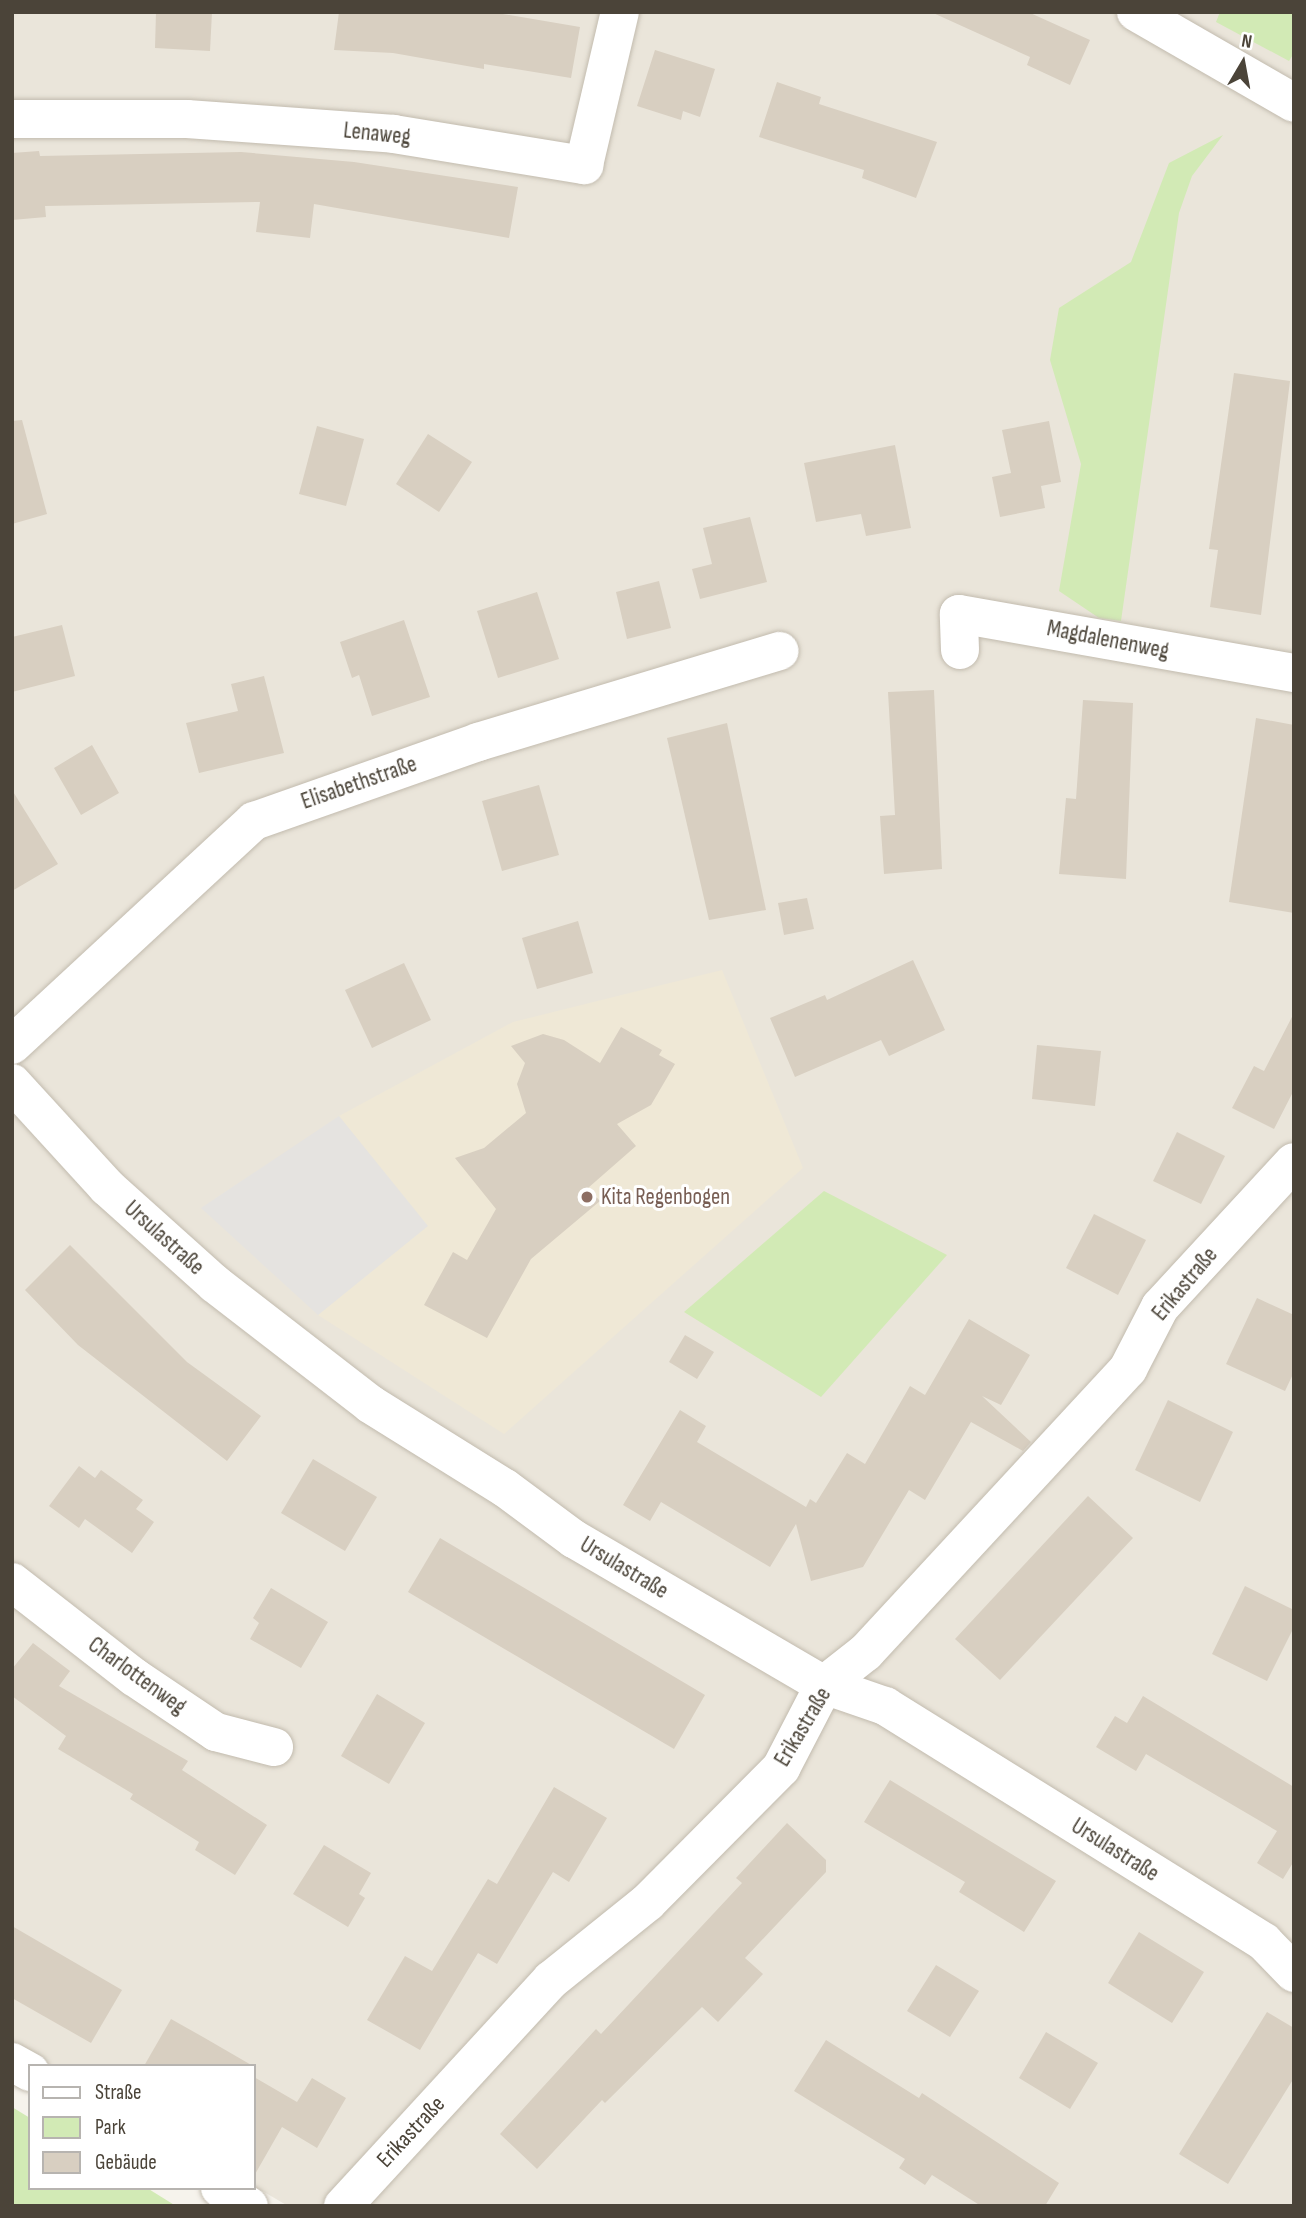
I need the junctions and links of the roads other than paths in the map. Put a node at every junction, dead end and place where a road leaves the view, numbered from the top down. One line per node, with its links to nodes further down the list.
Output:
1 (621, 12): 4 (street, Lenaweg)
2 (1136, 12): 3 (street)
3 (1294, 103)
4 (12, 119)
5 (960, 650): 7 (street, Magdalenenweg)
6 (780, 651): 8 (street, Elisabethstraße)
7 (1294, 673)
8 (12, 1045)
9 (12, 1083): 12 (street, Ursulastraße)
10 (1294, 1162): 12 (street, Erikastraße)
11 (12, 1582): 13 (street, Charlottenweg)
12 (824, 1685): 14 (street, Ursulastraße); 19 (street, Erikastraße)
13 (274, 1747)
14 (1294, 1973)
15 (12, 2062): 16 (street)
16 (28, 2071)
17 (223, 2190): 18 (street)
18 (249, 2206)
19 (343, 2206)

